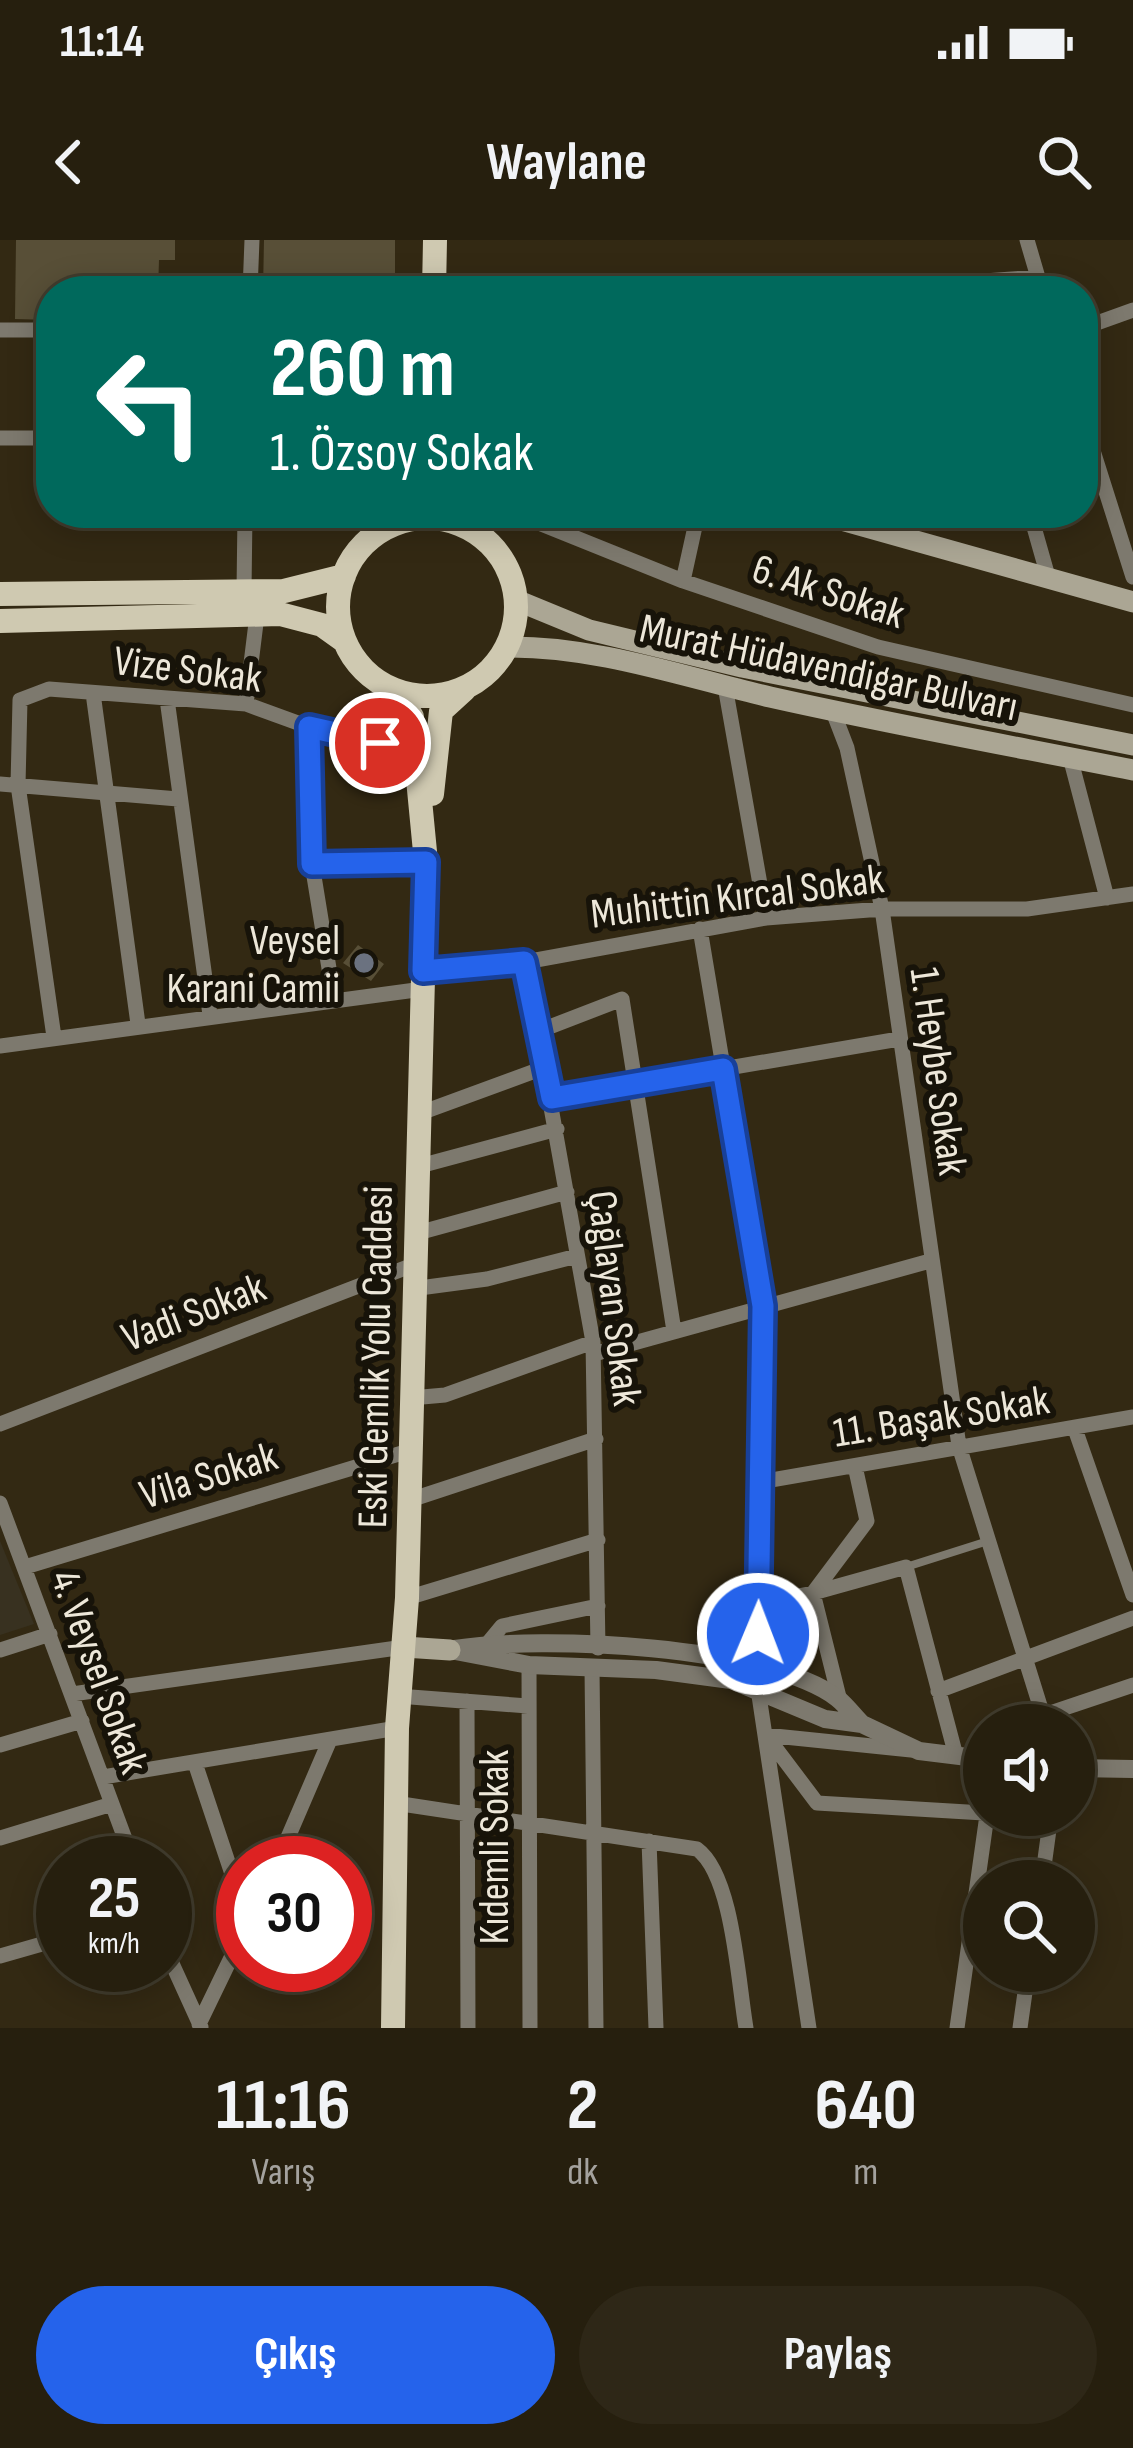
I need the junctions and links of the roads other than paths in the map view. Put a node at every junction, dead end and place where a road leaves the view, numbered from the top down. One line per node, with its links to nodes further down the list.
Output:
1 (252, 240): 4 (street)
2 (435, 240): 5 (main road)
3 (1027, 240): 6 (street)
4 (251, 276)
5 (434, 276)
6 (1038, 276)
7 (1133, 310): 8 (street)
8 (1098, 323)
9 (36, 329): 10 (street)
10 (0, 330)
11 (0, 438): 12 (street)
12 (36, 438)
13 (1098, 466): 22 (street)
14 (245, 528): 25 (street)
15 (387, 528): 21 (main road)
16 (467, 528): 27 (main road)
17 (551, 528): 24 (street, 6. Ak Sokak)
18 (695, 528): 24 (street)
19 (868, 528): 23 (main road)
20 (1034, 528): 23 (street)
21 (344, 576): 25 (main road); 31 (main road)
22 (1133, 577)
23 (1049, 580): 28 (main road)
24 (683, 581): 39 (street, 6. Ak Sokak)
25 (244, 591): 26 (main road)
26 (0, 594)
27 (516, 600): 32 (main road); 42 (main road, Murat Hüdavendigar Bulvarı)
28 (1133, 602)
29 (257, 615): 30 (main road); 31 (main road); 38 (street)
30 (0, 621)
31 (343, 640): 35 (main road)
32 (507, 647): 33 (main road); 34 (main road, Murat Hüdavendigar Bulvarı)
33 (472, 684): 35 (main road); 50 (main road)
34 (725, 686): 40 (main road, Murat Hüdavendigar Bulvarı); 55 (street)
35 (397, 692): 43 (main road, Eski Gemlik Yolu Caddesi)
36 (93, 693): 37 (street, Vize Sokak); 47 (street, Vize Sokak); 48 (street)
37 (167, 699): 38 (street, Vize Sokak); 49 (street)
38 (246, 704): 41 (street, Vize Sokak)
39 (1133, 705)
40 (832, 710): 44 (main road, Murat Hüdavendigar Bulvarı); 54 (street, 1. Heybe Sokak)
41 (309, 727): 43 (street, Vize Sokak); 51 (street)
42 (1133, 745)
43 (416, 752): 50 (main road, Eski Gemlik Yolu Caddesi)
44 (1070, 758): 45 (main road, Murat Hüdavendigar Bulvarı); 53 (street)
45 (1133, 770)
46 (0, 784): 47 (street)
47 (18, 785): 48 (street); 63 (street)
48 (104, 792): 49 (street); 61 (street)
49 (178, 800): 60 (street)
50 (426, 862): 51 (street); 58 (main road, Eski Gemlik Yolu Caddesi)
51 (312, 864): 59 (street)
52 (1133, 894): 53 (street, Muhittin Kırcal Sokak)
53 (1107, 898): 54 (street, Muhittin Kırcal Sokak)
54 (882, 908): 55 (street, Muhittin Kırcal Sokak); 64 (street, 1. Heybe Sokak)
55 (766, 918): 56 (street, Muhittin Kırcal Sokak)
56 (700, 928): 57 (street, Muhittin Kırcal Sokak); 67 (street)
57 (524, 962): 58 (street, Muhittin Kırcal Sokak); 62 (street, Çağlayan Sokak)
58 (423, 980): 59 (street, Muhittin Kırcal Sokak); 70 (main road, Eski Gemlik Yolu Caddesi)
59 (334, 999): 60 (street, Muhittin Kırcal Sokak)
60 (210, 1015): 61 (street, Muhittin Kırcal Sokak)
61 (138, 1024): 63 (street, Muhittin Kırcal Sokak)
62 (539, 1031): 66 (street, Çağlayan Sokak); 68 (street)
63 (54, 1037): 65 (street, Muhittin Kırcal Sokak)
64 (898, 1039): 67 (street); 76 (street, 1. Heybe Sokak)
65 (0, 1046)
66 (546, 1067): 69 (street, Çağlayan Sokak); 70 (street)
67 (723, 1069): 68 (street); 78 (street)
68 (635, 1084): 69 (street); 79 (street)
69 (552, 1098): 71 (street, Çağlayan Sokak)
70 (418, 1114): 72 (main road, Eski Gemlik Yolu Caddesi)
71 (557, 1129): 72 (street); 73 (street, Çağlayan Sokak)
72 (416, 1167): 74 (main road, Eski Gemlik Yolu Caddesi)
73 (567, 1192): 74 (street); 75 (street, Çağlayan Sokak)
74 (414, 1234): 77 (main road, Eski Gemlik Yolu Caddesi)
75 (577, 1256): 77 (street, Vadi Sokak); 80 (street, Çağlayan Sokak)
76 (930, 1262): 78 (street); 86 (street, 1. Heybe Sokak)
77 (412, 1277): 81 (main road, Eski Gemlik Yolu Caddesi); 83 (street, Vadi Sokak)
78 (763, 1306): 79 (street); 89 (street)
79 (674, 1331): 80 (street)
80 (594, 1348): 81 (street); 85 (street, Çağlayan Sokak)
81 (411, 1399): 87 (main road, Eski Gemlik Yolu Caddesi)
82 (1133, 1417): 84 (street, 11. Başak Sokak)
83 (0, 1424)
84 (1075, 1430): 86 (street, 11. Başak Sokak); 97 (street)
85 (596, 1439): 90 (street); 92 (street, Çağlayan Sokak)
86 (959, 1446): 88 (street, 11. Başak Sokak); 93 (street, 1. Heybe Sokak)
87 (412, 1450): 90 (main road, Eski Gemlik Yolu Caddesi); 94 (street, Vila Sokak)
88 (855, 1466): 89 (street, 11. Başak Sokak); 96 (street)
89 (760, 1482): 99 (street)
90 (410, 1500): 98 (main road, Eski Gemlik Yolu Caddesi)
91 (0, 1504): 94 (street, 4. Veysel Sokak)
92 (598, 1540): 98 (street); 100 (street, Çağlayan Sokak)
93 (989, 1540): 95 (lane); 108 (street, 1. Heybe Sokak)
94 (25, 1567): 102 (street, 4. Veysel Sokak)
95 (906, 1567): 96 (street); 114 (street)
96 (813, 1593): 99 (street); 118 (street)
97 (1133, 1595)
98 (407, 1598): 103 (main road, Eski Gemlik Yolu Caddesi)
99 (758, 1604): 109 (street)
100 (598, 1606): 104 (street, Çağlayan Sokak); 107 (street)
101 (1133, 1618): 108 (street)
102 (50, 1634): 105 (street); 115 (street, 4. Veysel Sokak)
103 (404, 1647): 106 (main road); 115 (street); 116 (main road, Eski Gemlik Yolu Caddesi)
104 (598, 1648): 107 (street); 109 (street)
105 (0, 1650)
106 (450, 1650): 107 (street)
107 (483, 1652): 110 (street)
108 (1026, 1660): 114 (street); 119 (street, 1. Heybe Sokak)
109 (757, 1664): 118 (street)
110 (529, 1665): 111 (street); 121 (street, Kıdemli Sokak)
111 (592, 1668): 113 (street); 140 (street)
112 (1133, 1684): 120 (street)
113 (758, 1689): 123 (street); 125 (street)
114 (938, 1691): 129 (street)
115 (72, 1694): 122 (street, 4. Veysel Sokak)
116 (398, 1696): 117 (street); 124 (main road, Eski Gemlik Yolu Caddesi)
117 (466, 1701): 121 (street); 138 (street)
118 (840, 1701): 123 (street)
119 (1040, 1704)
120 (1084, 1704)
121 (528, 1706): 139 (street, Kıdemli Sokak)
122 (82, 1721): 127 (street); 134 (street, 4. Veysel Sokak)
123 (862, 1724): 128 (street)
124 (397, 1728): 126 (street); 135 (main road, Eski Gemlik Yolu Caddesi)
125 (765, 1736): 128 (street); 137 (street); 159 (street)
126 (329, 1742): 131 (street); 143 (street)
127 (0, 1745)
128 (919, 1751): 129 (street)
129 (956, 1756): 130 (street)
130 (963, 1757)
131 (195, 1763): 134 (street); 142 (street)
132 (1095, 1768): 133 (street)
133 (1133, 1769)
134 (103, 1777): 136 (street, 4. Veysel Sokak)
135 (395, 1803): 138 (street); 153 (main road, Eski Gemlik Yolu Caddesi)
136 (112, 1804): 141 (street, 4. Veysel Sokak); 145 (street)
137 (963, 1813)
138 (467, 1814): 139 (street); 154 (street)
139 (528, 1821): 140 (street); 155 (street, Kıdemli Sokak)
140 (595, 1832): 146 (street); 156 (street)
141 (124, 1836)
142 (220, 1836)
143 (289, 1836)
144 (983, 1836): 160 (street)
145 (0, 1838)
146 (650, 1841): 157 (street); 158 (street)
147 (36, 1946): 148 (street)
148 (0, 1956)
149 (216, 1991): 152 (street)
150 (185, 1992): 152 (street)
151 (1025, 1992): 161 (street)
152 (200, 2026)
153 (393, 2028)
154 (468, 2028)
155 (530, 2028)
156 (596, 2028)
157 (656, 2028)
158 (746, 2028)
159 (809, 2028)
160 (957, 2028)
161 (1020, 2028)

